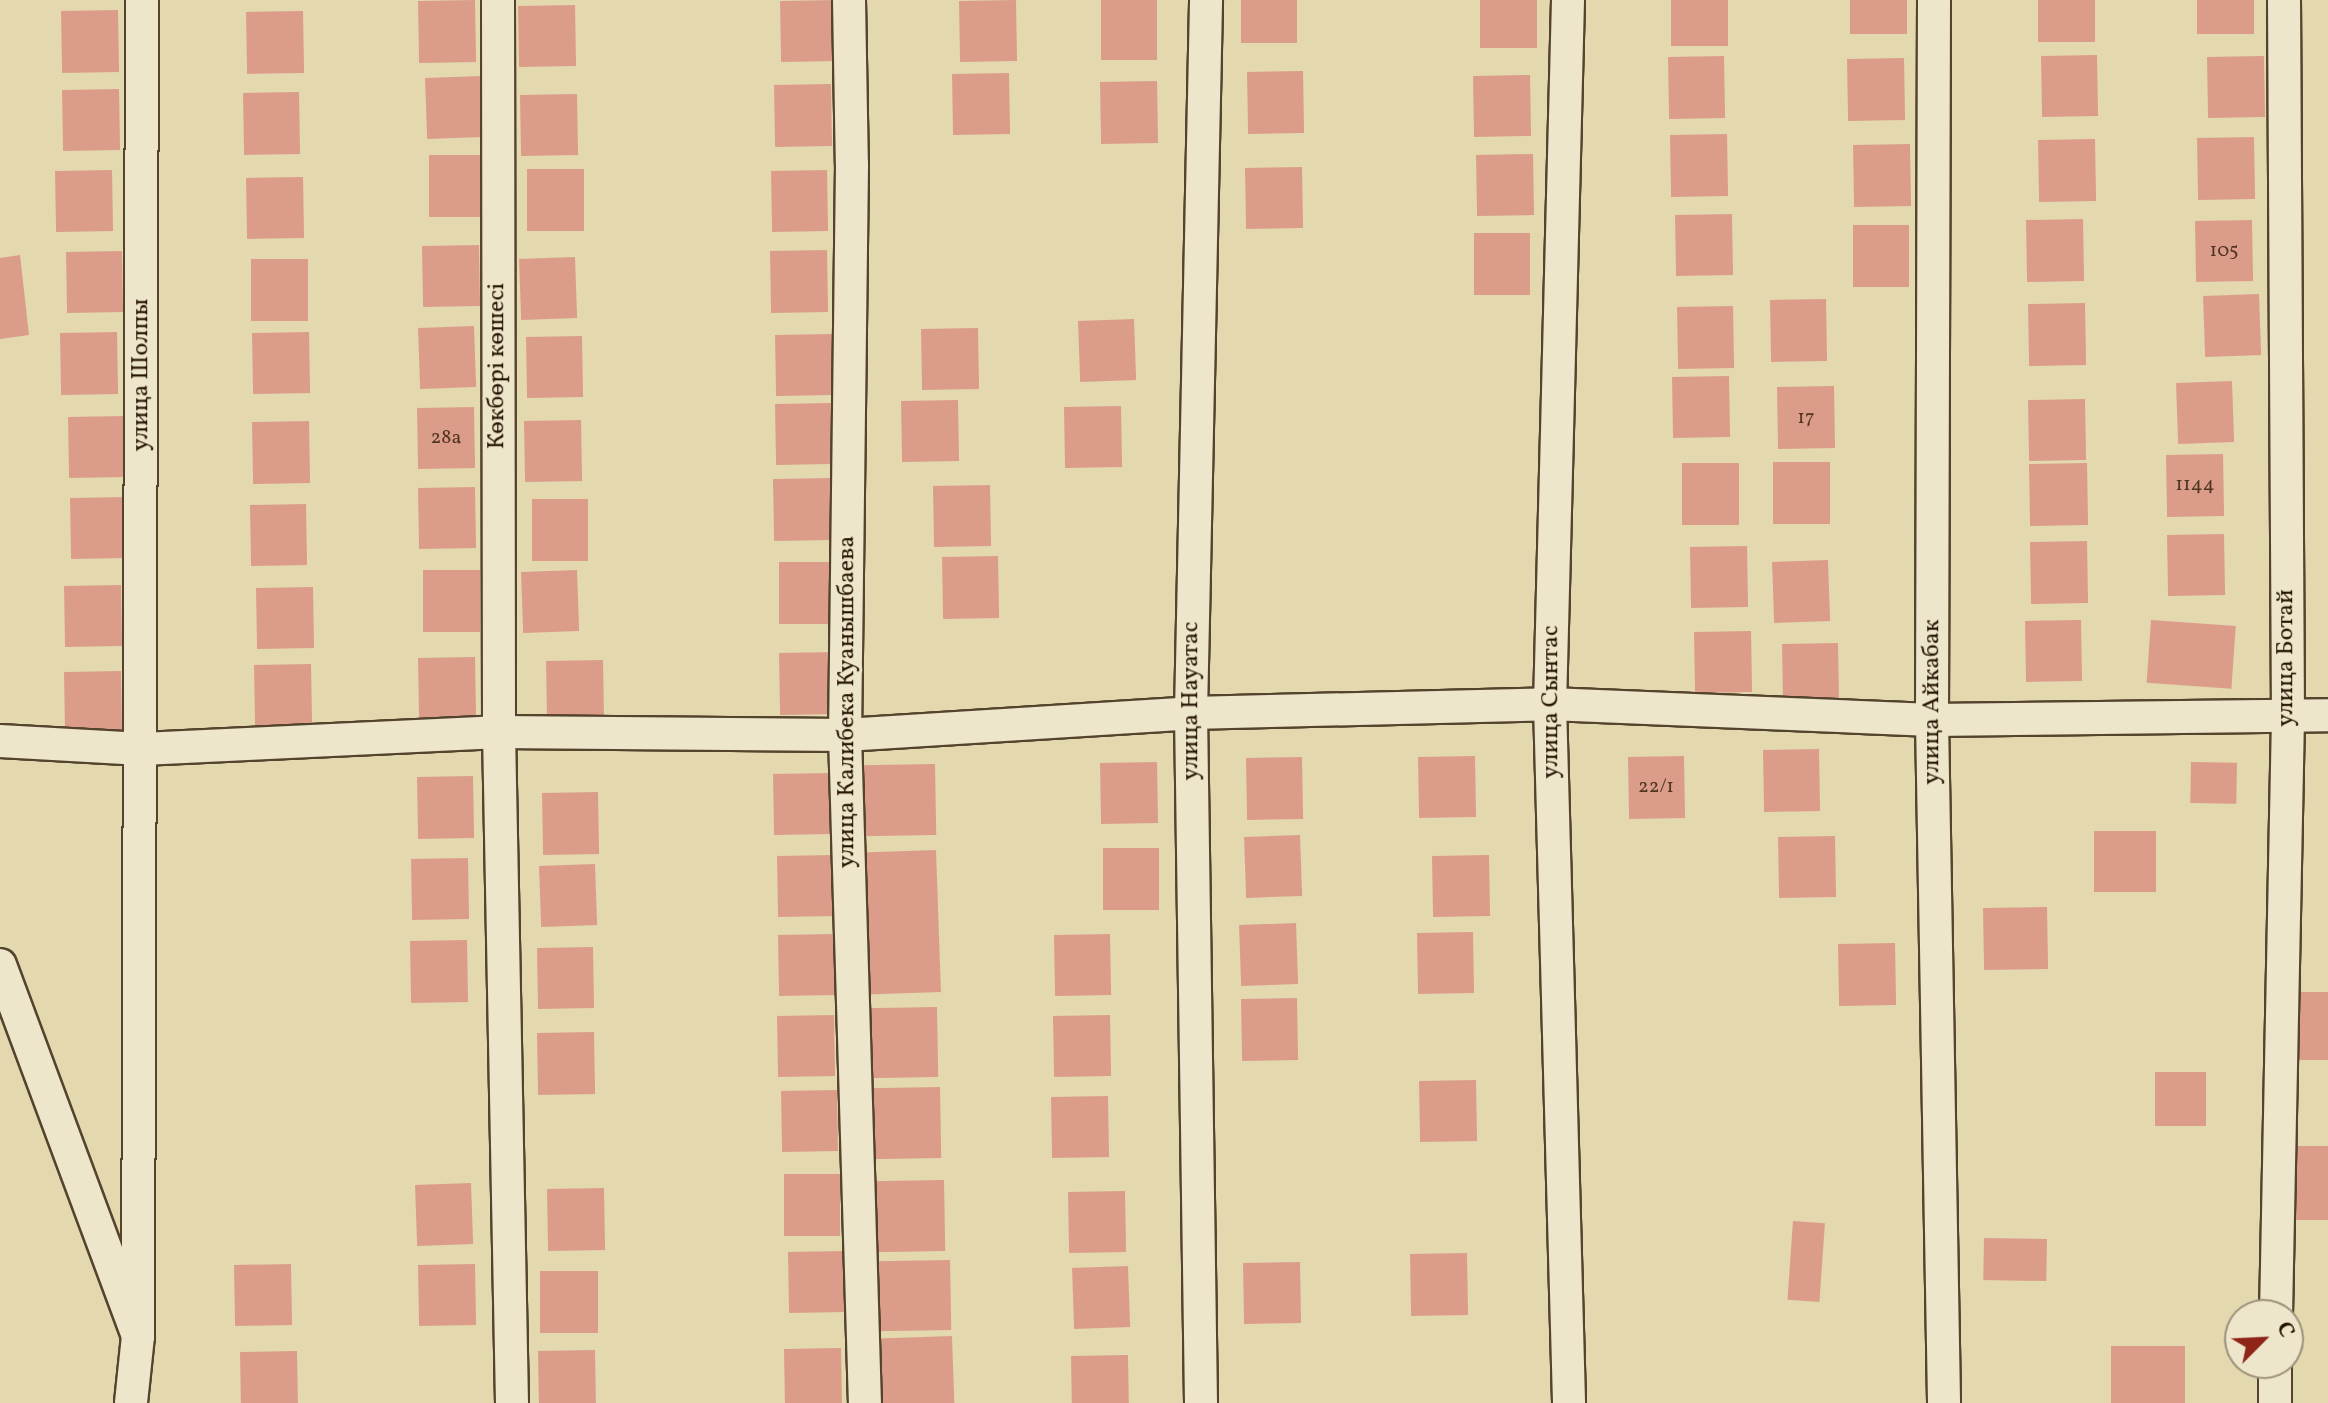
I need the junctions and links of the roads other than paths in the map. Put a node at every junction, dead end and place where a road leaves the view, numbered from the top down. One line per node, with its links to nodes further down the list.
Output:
1 (142, 0): 16 (street, улица Шолпы)
2 (498, 0): 13 (street, Көкбөрі көшесі)
3 (849, 0): 14 (street, улица Калибека Куанышбаева)
4 (1206, 0): 9 (street, улица Науатас)
5 (1568, 0): 8 (street, улица Сынтас)
6 (1934, 0): 12 (street, улица Айкабак)
7 (2284, 0): 11 (street, улица Ботай)
8 (1550, 704): 9 (street); 12 (street); 25 (street, улица Сынтас)
9 (1191, 713): 14 (street); 24 (street, улица Науатас)
10 (2328, 715): 11 (street)
11 (2288, 716): 12 (street); 18 (street, улица Ботай)
12 (1932, 720): 26 (street, улица Айкабак)
13 (499, 732): 14 (street); 16 (street); 22 (street, Көкбөрі көшесі)
14 (845, 735): 23 (street, улица Калибека Куанышбаева)
15 (0, 741): 16 (street)
16 (142, 749): 19 (street, улица Шолпы)
17 (0, 965): 19 (street)
18 (2276, 1299)
19 (138, 1336): 21 (street, улица Шолпы)
20 (2275, 1379): 27 (street)
21 (131, 1403)
22 (512, 1403)
23 (865, 1403)
24 (1201, 1403)
25 (1569, 1403)
26 (1944, 1403)
27 (2275, 1403)

